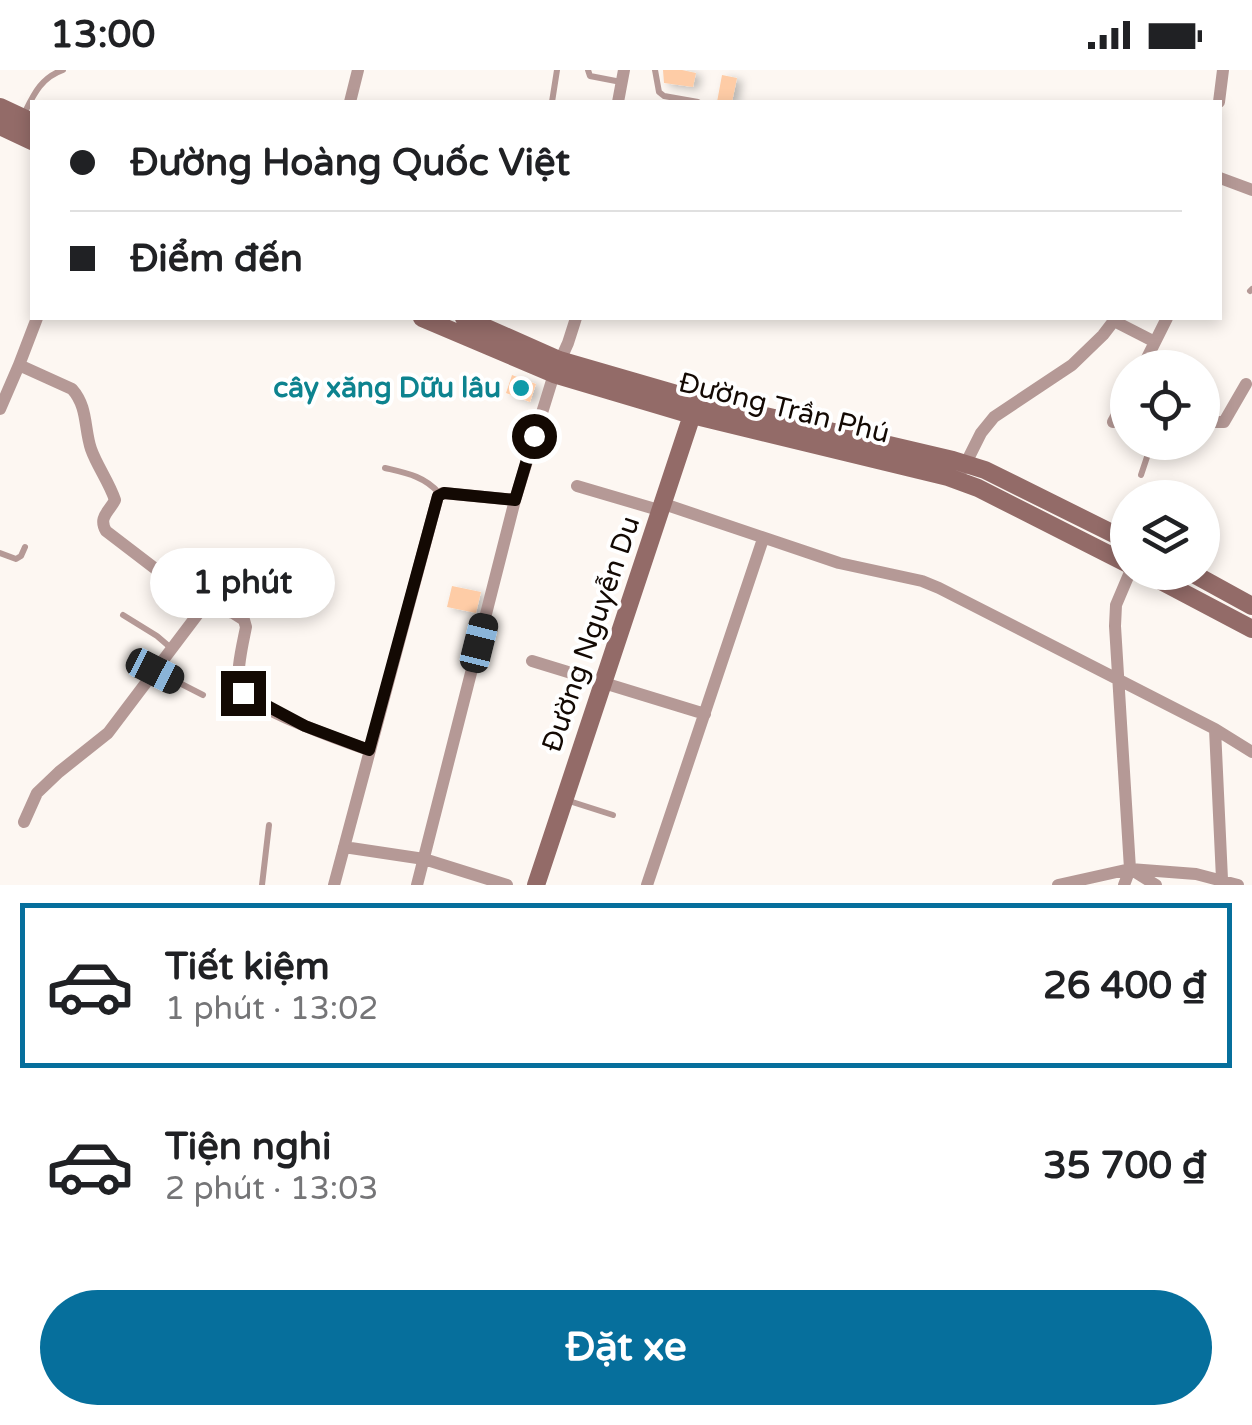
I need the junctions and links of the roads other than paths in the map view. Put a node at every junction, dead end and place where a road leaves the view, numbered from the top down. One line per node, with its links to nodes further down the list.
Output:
1 (63, 70): 8 (lane)
2 (358, 70): 9 (street)
3 (557, 70): 10 (lane)
4 (588, 70): 7 (lane)
5 (656, 70): 11 (lane)
6 (1223, 70): 12 (street)
7 (623, 76)
8 (33, 100)
9 (350, 100)
10 (552, 100)
11 (687, 100)
12 (1219, 100)
13 (0, 107): 14 (main road)
14 (27, 120)
15 (0, 126): 16 (main road)
16 (30, 140)
17 (1222, 179): 18 (street)
18 (1252, 190)
19 (36, 320): 27 (street)
20 (427, 320): 28 (main road, Đường Trần Phú)
21 (468, 320): 28 (main road, Đường Trần Phú)
22 (575, 320): 28 (street)
23 (1115, 320): 25 (street); 35 (street)
24 (1166, 320): 25 (street)
25 (1156, 342): 26 (street)
26 (1152, 350)
27 (19, 365): 31 (street); 49 (street)
28 (556, 367): 30 (main road, Đường Trần Phú); 39 (street)
29 (1246, 384): 32 (street)
30 (694, 408): 35 (main road, Đường Trần Phú); 40 (main road, Đường Nguyễn Du)
31 (0, 410)
32 (1220, 422)
33 (1146, 460): 36 (lane)
34 (386, 468): 38 (lane)
35 (962, 472): 41 (main road, Đường Trần Phú); 45 (main road, Đường Trần Phú)
36 (1141, 475)
37 (577, 486): 40 (street)
38 (440, 494): 39 (street); 61 (street)
39 (515, 500): 68 (street)
40 (663, 508): 42 (street); 57 (main road, Đường Nguyễn Du)
41 (1110, 532)
42 (763, 539): 56 (street); 59 (street)
43 (25, 547): 44 (lane)
44 (0, 554)
45 (1110, 555)
46 (1220, 588): 50 (main road)
47 (1122, 590): 56 (street)
48 (1178, 590): 52 (main road)
49 (204, 606): 53 (street); 61 (street)
50 (1252, 606)
51 (123, 615): 53 (lane)
52 (1252, 630)
53 (172, 649): 55 (street)
54 (532, 661): 57 (street)
55 (155, 671): 58 (lane); 65 (street)
56 (1119, 681): 60 (street); 69 (street)
57 (604, 684): 59 (street); 63 (main road, Đường Nguyễn Du)
58 (203, 695)
59 (705, 714): 76 (street)
60 (1215, 729): 62 (street); 70 (street)
61 (369, 750): 67 (street)
62 (1252, 752)
63 (565, 800): 64 (lane); 75 (main road, Đường Nguyễn Du)
64 (613, 816)
65 (24, 822)
66 (269, 826): 71 (lane)
67 (344, 847): 68 (street); 72 (street)
68 (424, 859): 73 (street); 74 (street)
69 (1130, 869): 70 (street); 77 (street); 78 (street); 79 (street)
70 (1222, 879): 80 (street)
71 (262, 885)
72 (334, 885)
73 (417, 885)
74 (507, 885)
75 (536, 885)
76 (647, 885)
77 (1058, 885)
78 (1124, 885)
79 (1156, 885)
80 (1238, 885)

